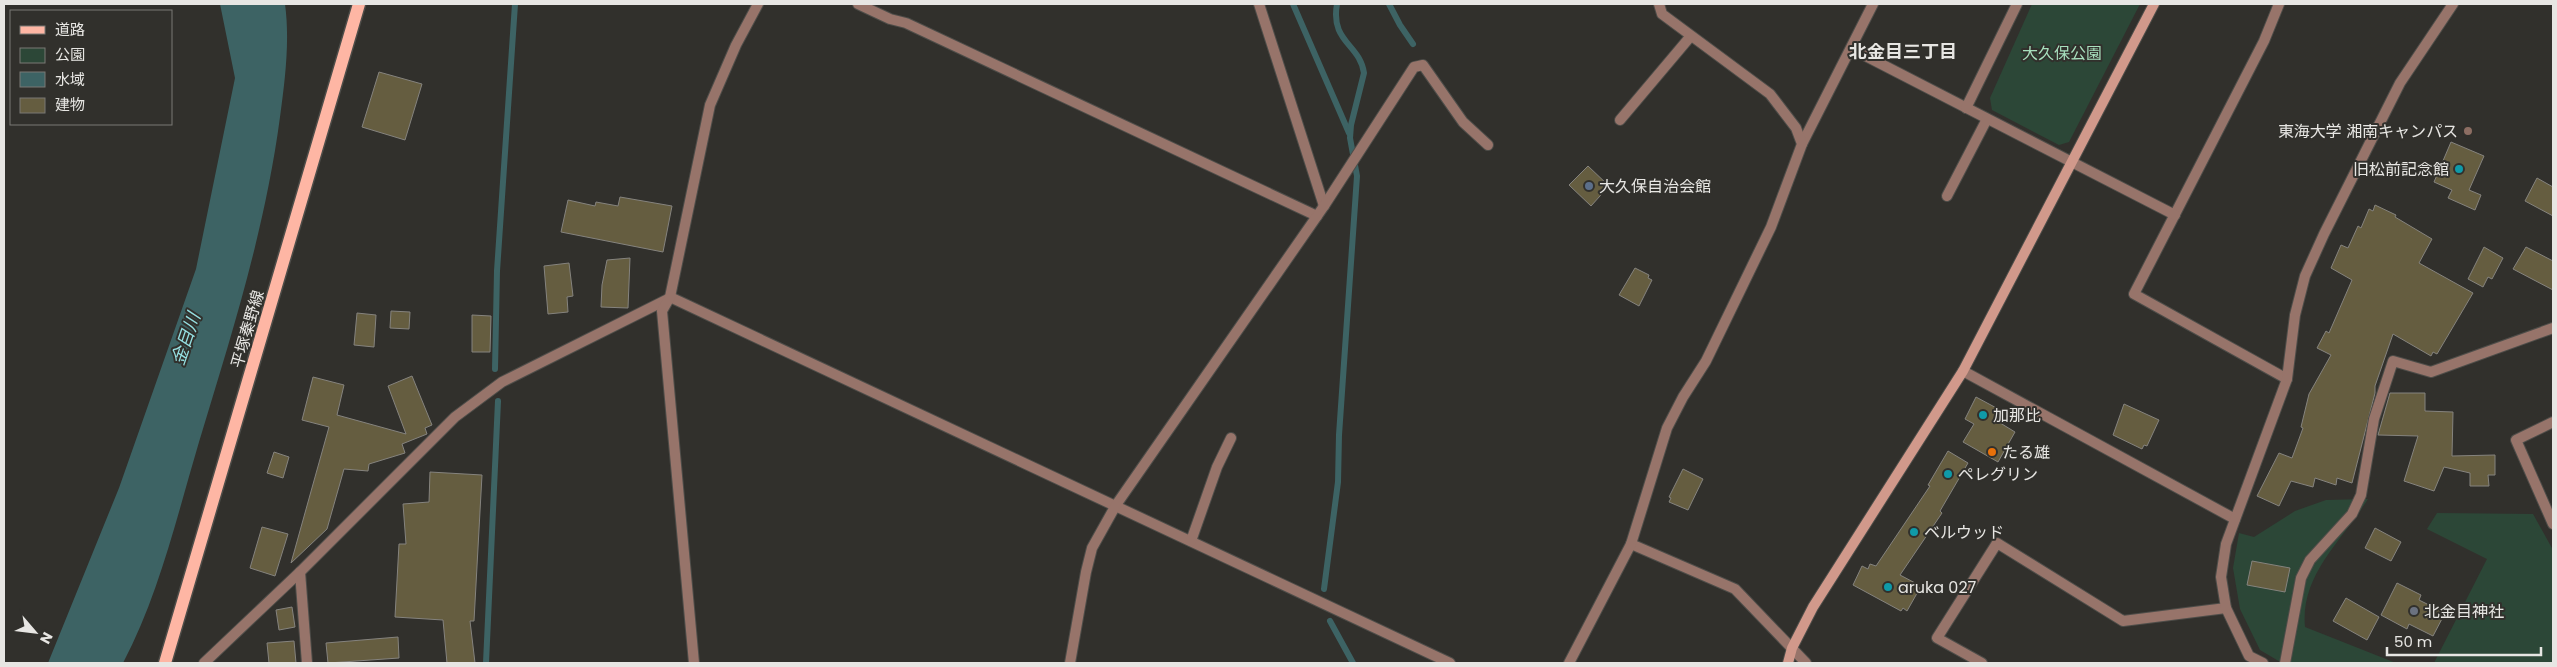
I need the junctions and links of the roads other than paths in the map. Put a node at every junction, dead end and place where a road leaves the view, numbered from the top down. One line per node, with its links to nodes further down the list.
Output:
1 (359, 4): 37 (main road, 平塚秦野線)
2 (758, 4): 23 (street)
3 (858, 4): 21 (street)
4 (1259, 4): 20 (street)
5 (1659, 4): 11 (street)
6 (1873, 4): 12 (street)
7 (2017, 4): 13 (street)
8 (2154, 4): 18 (street)
9 (2279, 4): 22 (street)
10 (2453, 4): 26 (street)
11 (1690, 37): 15 (street); 16 (street)
12 (1852, 49): 13 (street); 16 (street)
13 (1966, 108): 14 (street)
14 (1987, 119): 18 (street); 19 (street)
15 (1620, 120)
16 (1802, 144): 33 (street)
17 (1488, 145): 20 (street)
18 (2073, 162): 22 (street); 25 (street)
19 (1947, 196)
20 (1324, 206): 21 (street)
21 (1317, 216): 29 (street)
22 (2175, 216): 26 (street)
23 (670, 297): 29 (street); 34 (street); 40 (street)
24 (2553, 328): 48 (street)
25 (1963, 371): 30 (street); 36 (street)
26 (2287, 379): 30 (street)
27 (2553, 422): 31 (street)
28 (1231, 438): 32 (street)
29 (1116, 505): 32 (street); 41 (street)
30 (2235, 519): 35 (street)
31 (2553, 524)
32 (1191, 541): 42 (street)
33 (1631, 544): 36 (street); 43 (street)
34 (300, 572): 38 (street); 39 (street)
35 (2226, 608): 46 (street); 47 (street)
36 (1792, 648): 44 (street); 45 (street)
37 (165, 663)
38 (204, 663)
39 (307, 663)
40 (694, 663)
41 (1070, 663)
42 (1450, 663)
43 (1569, 663)
44 (1788, 663)
45 (1806, 663)
46 (1982, 663)
47 (2263, 663)
48 (2285, 663)

